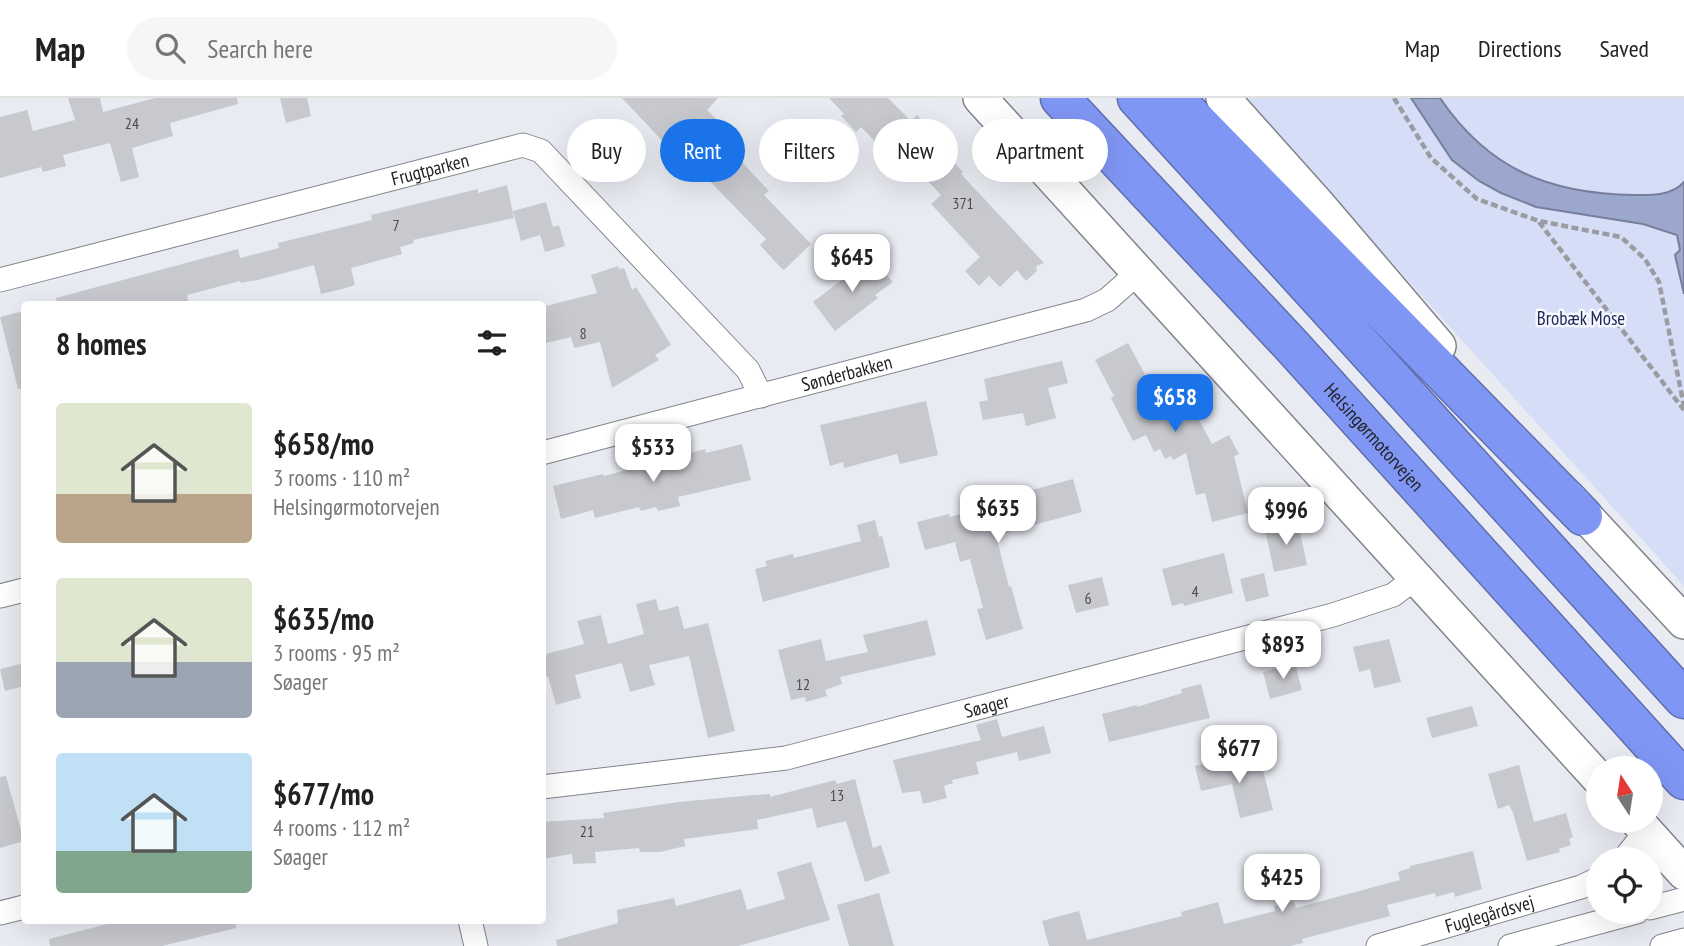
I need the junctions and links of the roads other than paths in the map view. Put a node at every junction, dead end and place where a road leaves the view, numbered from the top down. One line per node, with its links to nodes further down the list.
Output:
1 (980, 98): 6 (street)
2 (1060, 98): 17 (highway, Helsingørmotorvejen)
3 (1137, 98): 15 (highway)
4 (1174, 98): 10 (highway)
5 (1223, 98): 10 (street)
6 (1139, 271): 8 (street, Sønderbakken); 11 (street)
7 (0, 280): 8 (street, Frugtparken)
8 (761, 396): 9 (street, Sønderbakken)
9 (546, 452)
10 (1583, 516): 14 (street)
11 (1417, 577): 16 (street); 18 (street, Søager)
12 (21, 591): 13 (street)
13 (0, 596)
14 (1684, 622)
15 (1684, 699)
16 (1586, 765)
17 (1684, 780)
18 (546, 787)
19 (1647, 833): 20 (street)
20 (1684, 873)
21 (1586, 885): 30 (street, Fuglegårdsvej)
22 (1684, 899): 23 (street)
23 (1663, 905)
24 (21, 908): 25 (street)
25 (0, 913)
26 (471, 924): 29 (street)
27 (1592, 924): 31 (street, Fuglegårdsvej)
28 (1684, 940): 32 (street)
29 (477, 946)
30 (1378, 946)
31 (1510, 946)
32 (1662, 946)

